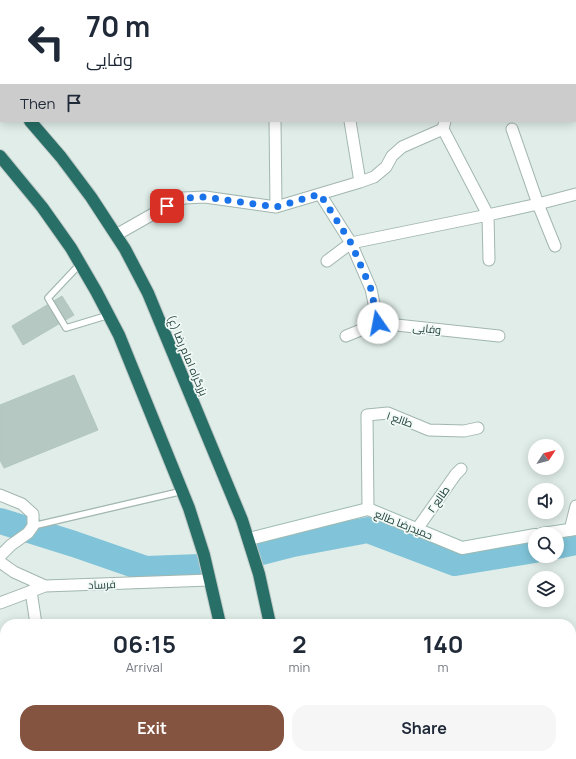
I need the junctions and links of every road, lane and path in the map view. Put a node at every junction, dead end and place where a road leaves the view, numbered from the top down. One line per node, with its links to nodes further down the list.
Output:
1 (31, 122): 13 (highway, بزرگراه امام رضا (ع))
2 (275, 122): 11 (street)
3 (350, 122): 7 (street)
4 (444, 125): 7 (street); 12 (street)
5 (512, 129): 10 (street)
6 (0, 156): 18 (highway)
7 (360, 182): 8 (street)
8 (320, 194): 11 (street); 14 (street)
9 (576, 194): 10 (street)
10 (538, 204): 12 (street); 15 (street)
11 (276, 207): 13 (street)
12 (488, 215): 14 (street); 16 (street)
13 (116, 235): 33 (highway, بزرگراه امام رضا (ع))
14 (351, 243): 17 (street); 20 (street)
15 (555, 246)
16 (488, 260)
17 (327, 261)
18 (81, 264): 19 (highway); 19 (lane)
19 (109, 315): 25 (highway)
20 (378, 323): 21 (street); 22 (street, وفایی)
21 (346, 336)
22 (499, 336)
23 (478, 428): 28 (street, طالع ۱)
24 (461, 469): 30 (street, طالع ۲)
25 (183, 491): 29 (lane); 36 (highway)
26 (0, 495): 29 (street)
27 (576, 506): 31 (street)
28 (368, 509): 30 (main road, حمیدرضا طالع); 33 (main road, حمیدرضا طالع)
29 (31, 529): 34 (street)
30 (416, 529): 32 (main road, حمیدرضا طالع)
31 (573, 529)
32 (528, 536)
33 (249, 540): 42 (highway, بزرگراه امام رضا (ع))
34 (0, 556)
35 (0, 562): 37 (street, فرساد)
36 (210, 580): 37 (street, فرساد); 41 (highway)
37 (45, 586): 38 (street)
38 (31, 591): 39 (street); 40 (street)
39 (0, 603)
40 (35, 619)
41 (219, 619)
42 (269, 619)

